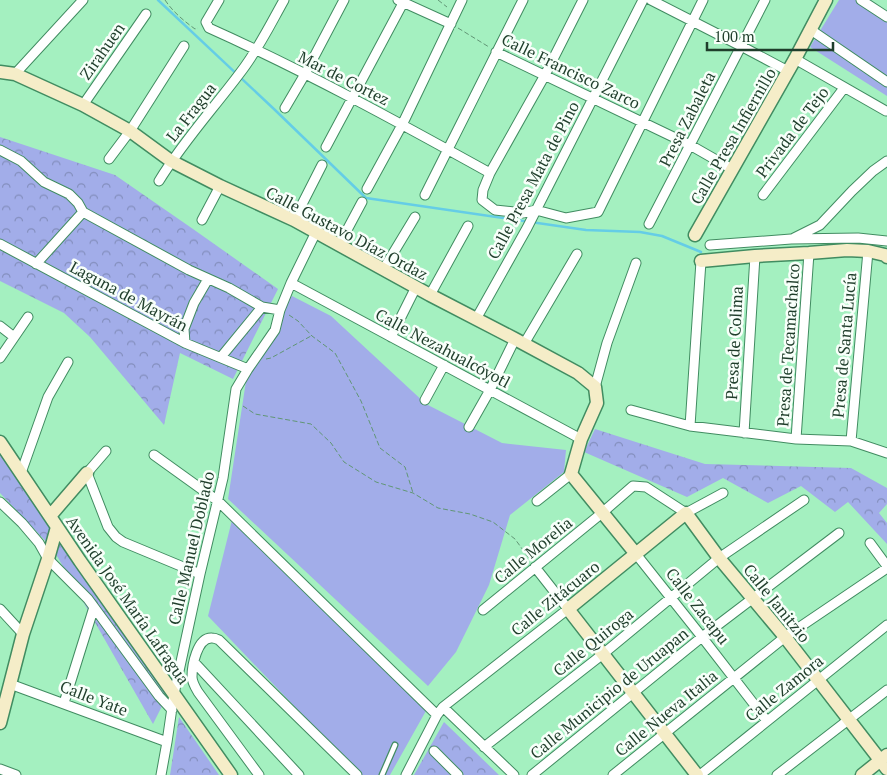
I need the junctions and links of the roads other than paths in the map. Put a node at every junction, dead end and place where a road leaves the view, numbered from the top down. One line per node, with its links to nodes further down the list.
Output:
1 (83, 0): 27 (street)
2 (219, 0): 22 (street, Mar de Cortez)
3 (284, 0): 22 (street, La Fragua)
4 (344, 0): 28 (street)
5 (462, 0): 18 (street)
6 (523, 0): 23 (street)
7 (583, 0): 29 (street)
8 (643, 0): 32 (street, Calle Presa Mata de Pino)
9 (652, 0): 17 (street)
10 (703, 0): 17 (street)
11 (765, 0): 21 (street, Presa Zabaleta)
12 (826, 0): 19 (street, Calle Presa Infiernillo)
13 (861, 0): 16 (street)
14 (400, 1): 18 (street); 33 (street)
15 (146, 14): 34 (street, Zirahuen)
16 (887, 17)
17 (693, 21): 21 (street); 37 (street)
18 (451, 24): 38 (street)
19 (811, 30): 24 (street, Calle Presa Infiernillo); 30 (street)
20 (184, 46): 39 (street)
21 (741, 46): 25 (street); 40 (street, Presa Zabaleta)
22 (257, 50): 28 (street, Mar de Cortez); 45 (street, La Fragua)
23 (496, 52): 29 (street, Calle Francisco Zarco); 43 (street)
24 (795, 59): 25 (street, Calle Presa Infiernillo); 31 (street)
25 (788, 71): 48 (street, Calle Presa Infiernillo)
26 (0, 72): 27 (street, Calle Gustavo Díaz Ordaz)
27 (15, 74): 34 (street, Calle Gustavo Díaz Ordaz)
28 (305, 74): 33 (street, Mar de Cortez); 35 (street)
29 (545, 75): 32 (street, Calle Francisco Zarco); 49 (street)
30 (887, 82)
31 (844, 88): 36 (street); 54 (street, Privada de Tejo)
32 (593, 98): 37 (street, Calle Francisco Zarco); 57 (street, Calle Presa Mata de Pino)
33 (352, 99): 38 (street, Mar de Cortez); 41 (street)
34 (82, 105): 39 (street, Calle Gustavo Díaz Ordaz)
35 (285, 108)
36 (886, 111)
37 (642, 122): 40 (street, Calle Francisco Zarco); 57 (street)
38 (402, 125): 43 (street, Mar de Cortez); 52 (street)
39 (130, 131): 44 (street); 45 (street, Calle Gustavo Díaz Ordaz)
40 (690, 144): 48 (street, Calle Francisco Zarco); 61 (street, Presa Zabaleta)
41 (326, 147)
42 (0, 150): 56 (street)
43 (448, 150): 49 (street, Mar de Cortez); 53 (street)
44 (109, 159)
45 (171, 161): 50 (street, La Fragua); 51 (street, Calle Gustavo Díaz Ordaz)
46 (887, 161): 65 (street)
47 (322, 165): 60 (street)
48 (732, 169): 64 (street, Calle Presa Infiernillo)
49 (490, 173): 57 (street)
50 (159, 182)
51 (220, 186): 59 (street); 60 (street, Calle Gustavo Díaz Ordaz)
52 (367, 189)
53 (425, 195)
54 (764, 195)
55 (362, 202): 68 (street)
56 (84, 212): 77 (street); 79 (street)
57 (534, 213): 86 (street, Calle Presa Mata de Pino)
58 (415, 217): 78 (street)
59 (202, 220)
60 (294, 220): 63 (street, Calle Gustavo Díaz Ordaz)
61 (649, 224)
62 (468, 226): 82 (street)
63 (316, 232): 68 (street, Calle Gustavo Díaz Ordaz); 80 (street, Calle Manuel Doblado)
64 (695, 235)
65 (792, 239): 66 (street); 69 (street)
66 (887, 241)
67 (0, 244): 77 (street, Laguna de Mayrán)
68 (339, 245): 78 (street, Calle Gustavo Díaz Ordaz)
69 (710, 245)
70 (868, 251): 71 (street); 74 (street); 106 (street, Presa de Santa Lucía)
71 (809, 253): 73 (street); 105 (street, Presa de Tecamachalco)
72 (577, 254): 90 (street)
73 (755, 256): 75 (street); 103 (street, Presa de Colima)
74 (887, 257)
75 (701, 261): 101 (street)
76 (636, 263): 97 (street)
77 (36, 264): 91 (street, Laguna de Mayrán)
78 (383, 270): 81 (street, Calle Gustavo Díaz Ordaz)
79 (208, 279): 83 (street); 91 (street)
80 (291, 282): 84 (street, Calle Manuel Doblado); 89 (street, Calle Nezahualcóyotl)
81 (416, 287): 82 (street, Calle Gustavo Díaz Ordaz); 89 (street)
82 (430, 296): 86 (street, Calle Gustavo Díaz Ordaz)
83 (262, 307): 84 (street); 92 (street)
84 (280, 310): 95 (street, Calle Manuel Doblado)
85 (28, 317): 88 (street)
86 (476, 319): 90 (street, Calle Gustavo Díaz Ordaz)
87 (0, 326): 88 (street)
88 (14, 337): 93 (street)
89 (391, 337): 96 (street, Calle Nezahualcóyotl)
90 (520, 342): 97 (street, Calle Gustavo Díaz Ordaz); 98 (street)
91 (185, 343): 92 (street, Laguna de Mayrán)
92 (221, 357): 95 (street, Laguna de Mayrán)
93 (0, 358)
94 (68, 362): 111 (street)
95 (250, 365): 117 (street, Calle Manuel Doblado)
96 (444, 366): 98 (street, Calle Nezahualcóyotl); 99 (street)
97 (595, 387): 104 (street)
98 (490, 390): 102 (street); 104 (street, Calle Nezahualcóyotl)
99 (424, 400)
100 (631, 410): 101 (street)
101 (690, 426): 103 (street)
102 (469, 427)
103 (744, 433): 105 (street)
104 (581, 439): 113 (street)
105 (796, 439): 106 (street)
106 (851, 440): 109 (street)
107 (0, 442): 111 (street, Avenida José María Lafragua)
108 (106, 451): 112 (street)
109 (887, 453)
110 (154, 455): 117 (street)
111 (21, 473): 122 (street, Avenida José María Lafragua)
112 (87, 473): 122 (street); 130 (street)
113 (571, 474): 118 (street); 120 (street, Calle Zacapu)
114 (633, 486): 120 (street, Calle Morelia); 121 (street, Calle Janitzio)
115 (723, 493): 121 (street)
116 (804, 500): 126 (street, Calle Quiroga)
117 (218, 501): 130 (street, Calle Manuel Doblado); 152 (street)
118 (537, 501)
119 (0, 502): 127 (street, Avenida José María Lafragua)
120 (602, 513): 125 (street, Calle Zacapu); 128 (street, Calle Morelia)
121 (686, 513): 125 (street, Calle Zitácuaro); 126 (street, Calle Janitzio)
122 (53, 522): 127 (street); 149 (street, Avenida José María Lafragua)
123 (839, 533): 132 (street, Calle Municipio de Uruapan)
124 (870, 543): 129 (street)
125 (636, 554): 131 (street, Calle Zacapu); 135 (street, Calle Zitácuaro)
126 (719, 558): 131 (street, Calle Quiroga); 132 (street, Calle Janitzio)
127 (48, 559): 133 (street, Avenida José María Lafragua); 138 (street)
128 (535, 567): 135 (street); 136 (street, Calle Morelia)
129 (887, 567): 140 (street, Calle Nueva Italia)
130 (200, 574): 141 (street, Calle Manuel Doblado)
131 (671, 598): 139 (street, Calle Zacapu); 142 (street, Calle Quiroga)
132 (752, 598): 139 (street, Calle Municipio de Uruapan); 140 (street, Calle Janitzio)
133 (94, 607): 150 (street); 151 (street, Avenida José María Lafragua)
134 (0, 609): 138 (street)
135 (568, 609): 142 (street); 152 (street, Calle Zitácuaro)
136 (482, 610)
137 (887, 625): 145 (street, Calle Zamora)
138 (23, 634): 146 (street)
139 (702, 636): 144 (street, Calle Zacapu); 148 (street, Calle Municipio de Uruapan)
140 (785, 637): 144 (street, Calle Nueva Italia); 145 (street, Calle Janitzio)
141 (184, 648): 143 (street); 149 (street, Calle Manuel Doblado)
142 (603, 654): 148 (street); 159 (street, Calle Quiroga)
143 (195, 658): 166 (street); 167 (street); 168 (street)
144 (734, 679): 154 (street, Calle Zacapu); 156 (street, Calle Nueva Italia)
145 (818, 680): 153 (street, Calle Janitzio); 154 (street, Calle Zamora)
146 (10, 684): 150 (street, Calle Yate); 155 (street)
147 (887, 690): 153 (street)
148 (633, 692): 156 (street); 173 (street, Calle Municipio de Uruapan)
149 (174, 694): 151 (street, Calle Manuel Doblado); 165 (street, Avenida José María Lafragua)
150 (64, 703): 157 (street, Calle Yate)
151 (172, 710): 157 (street, Calle Manuel Doblado)
152 (440, 711): 159 (street); 170 (street)
153 (849, 720): 161 (street, Calle Janitzio); 176 (street)
154 (767, 721): 175 (street, Calle Zamora)
155 (0, 723)
156 (665, 734): 174 (street, Calle Nueva Italia); 175 (street)
157 (167, 742): 164 (street, Calle Manuel Doblado)
158 (394, 745): 169 (lane)
159 (484, 747): 172 (street)
160 (434, 751): 171 (street)
161 (885, 762): 177 (street)
162 (0, 769): 163 (street)
163 (16, 775)
164 (161, 775)
165 (231, 775)
166 (259, 775)
167 (299, 775)
168 (357, 775)
169 (382, 775)
170 (406, 775)
171 (458, 775)
172 (514, 775)
173 (532, 775)
174 (614, 775)
175 (698, 775)
176 (777, 775)
177 (862, 775)

